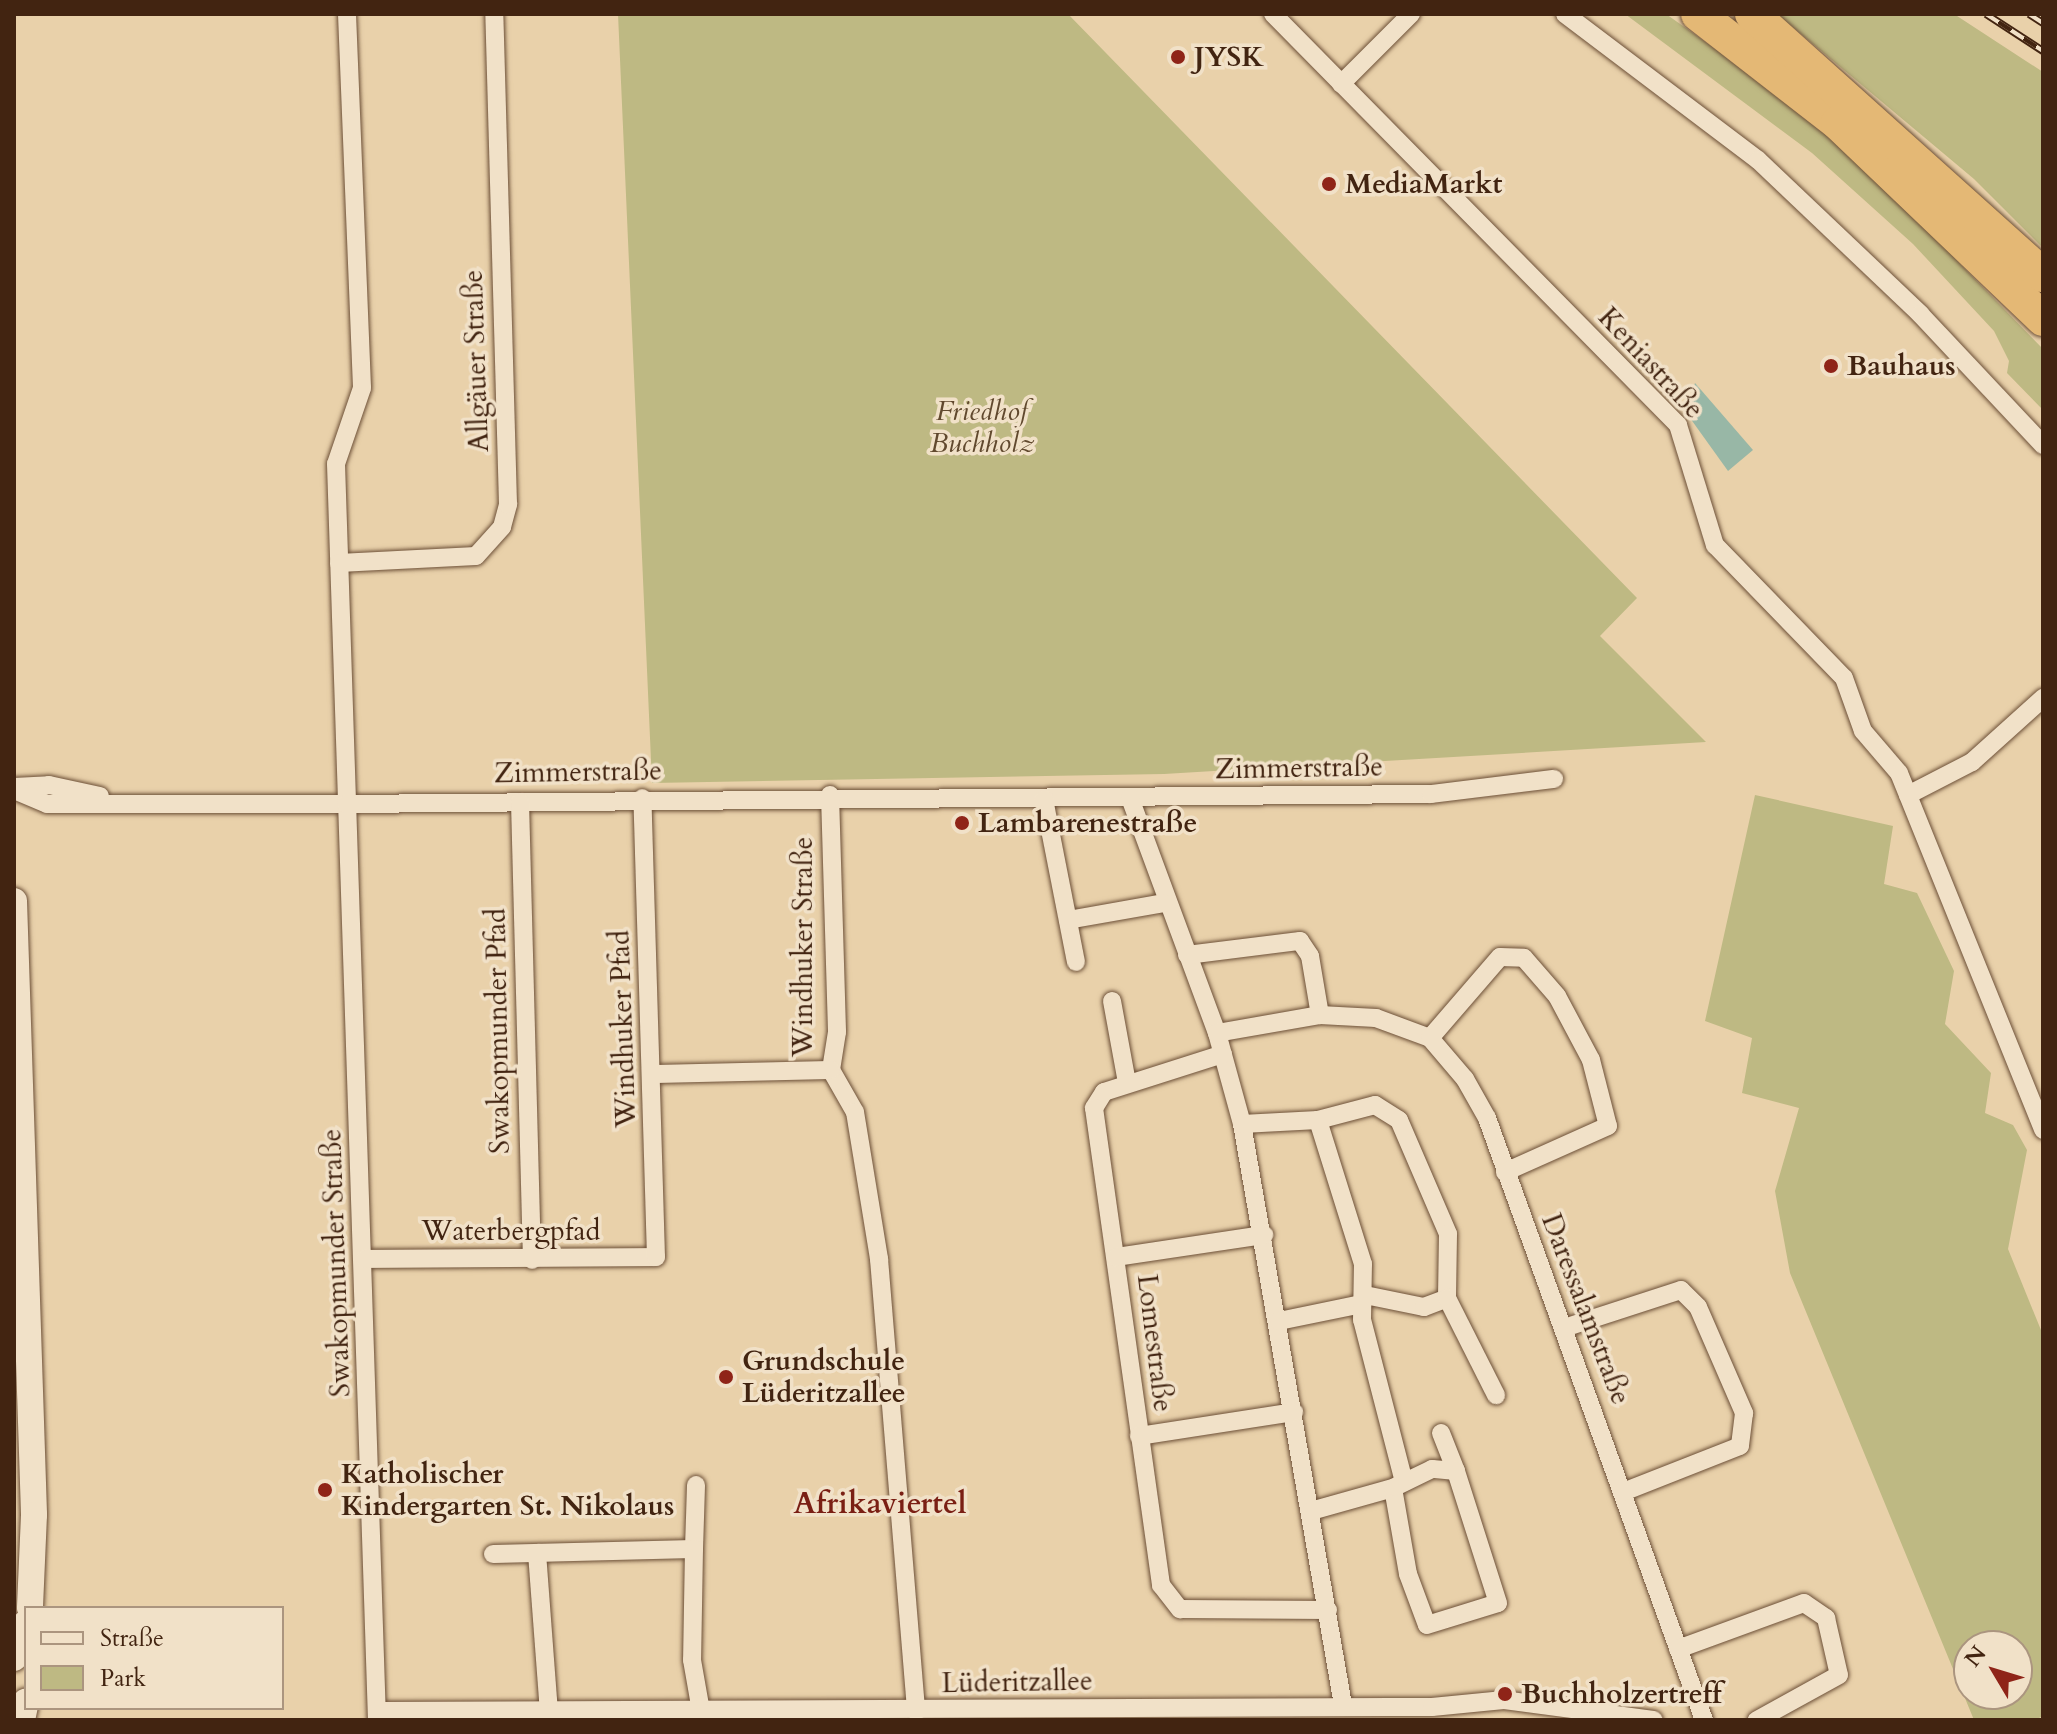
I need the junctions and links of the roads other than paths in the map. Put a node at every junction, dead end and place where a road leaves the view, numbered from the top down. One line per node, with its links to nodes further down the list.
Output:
1 (347, 14): 12 (street)
2 (494, 14): 12 (street, Allgäuer Straße)
3 (1273, 14): 8 (street, Keniastraße)
4 (1411, 14): 8 (street)
5 (1565, 14): 11 (street)
6 (1698, 14): 10 (highway)
7 (1752, 14): 9 (highway)
8 (1341, 84): 17 (street, Keniastraße)
9 (2043, 275)
10 (2043, 319)
11 (2043, 445)
12 (339, 563): 22 (street)
13 (2043, 698): 17 (street)
14 (1554, 779): 19 (street, Zimmerstraße)
15 (14, 788): 22 (street, Zimmerstraße)
16 (830, 795): 18 (street, Zimmerstraße); 20 (street, Zimmerstraße); 33 (street, Windhuker Straße)
17 (1908, 795): 38 (street, Keniastraße)
18 (642, 798): 21 (street, Zimmerstraße); 34 (street, Windhuker Pfad)
19 (1130, 798): 20 (street, Zimmerstraße); 24 (street)
20 (1044, 799): 25 (street)
21 (520, 802): 22 (street, Zimmerstraße); 44 (street, Swakopmunder Pfad)
22 (346, 804): 43 (street, Swakopmunder Straße)
23 (14, 901): 61 (main road)
24 (1164, 903): 25 (street); 26 (street)
25 (1068, 920): 27 (street)
26 (1187, 955): 29 (street); 30 (street)
27 (1076, 962)
28 (1112, 1001): 35 (street)
29 (1320, 1015): 30 (street, Daressalamstraße); 31 (street, Daressalamstraße)
30 (1217, 1033): 32 (street)
31 (1430, 1038): 39 (street, Daressalamstraße); 39 (street)
32 (1223, 1054): 35 (street, Lomestraße); 37 (street)
33 (831, 1070): 34 (street); 70 (street, Windhuker Straße)
34 (654, 1074): 41 (street, Windhuker Pfad)
35 (1127, 1083): 42 (street, Lomestraße)
36 (1318, 1120): 37 (street); 45 (street); 46 (street)
37 (1242, 1124): 40 (street)
38 (2043, 1130)
39 (1505, 1172): 48 (street, Daressalamstraße)
40 (1264, 1235): 42 (street, Lomestraße); 47 (street)
41 (656, 1257): 44 (street, Waterbergpfad)
42 (1116, 1257): 52 (street, Lomestraße)
43 (365, 1259): 44 (street, Waterbergpfad); 74 (street, Swakopmunder Straße)
44 (532, 1260)
45 (1447, 1298): 46 (street); 49 (street)
46 (1364, 1300): 47 (street); 55 (street)
47 (1279, 1321): 50 (street)
48 (1564, 1328): 56 (street, Daressalamstraße); 56 (street)
49 (1496, 1395)
50 (1294, 1412): 52 (street, Lomestraße); 57 (street)
51 (1441, 1433): 53 (street)
52 (1139, 1436): 63 (street, Lomestraße)
53 (1456, 1471): 55 (street); 55 (street)
54 (696, 1485): 58 (street)
55 (1398, 1485): 57 (street)
56 (1623, 1492): 65 (street, Daressalamstraße)
57 (1311, 1511): 63 (street)
58 (694, 1549): 59 (street); 69 (street)
59 (537, 1553): 60 (street); 68 (street)
60 (493, 1554)
61 (23, 1572): 62 (main road)
62 (30, 1606)
63 (1328, 1610): 67 (street)
64 (24, 1629): 66 (main road)
65 (1678, 1649): 76 (street, Daressalamstraße); 77 (street)
66 (14, 1658)
67 (1343, 1705): 71 (street, Lüderitzallee); 72 (street, Lüderitzallee)
68 (549, 1711): 69 (street, Lüderitzallee); 74 (street, Lüderitzallee)
69 (701, 1711): 70 (street, Lüderitzallee)
70 (916, 1711): 73 (street, Lüderitzallee)
71 (1379, 1713): 75 (street, Lüderitzallee)
72 (1216, 1714): 73 (street, Lüderitzallee)
73 (957, 1715)
74 (377, 1716)
75 (1654, 1720)
76 (1704, 1720)
77 (1757, 1720)

